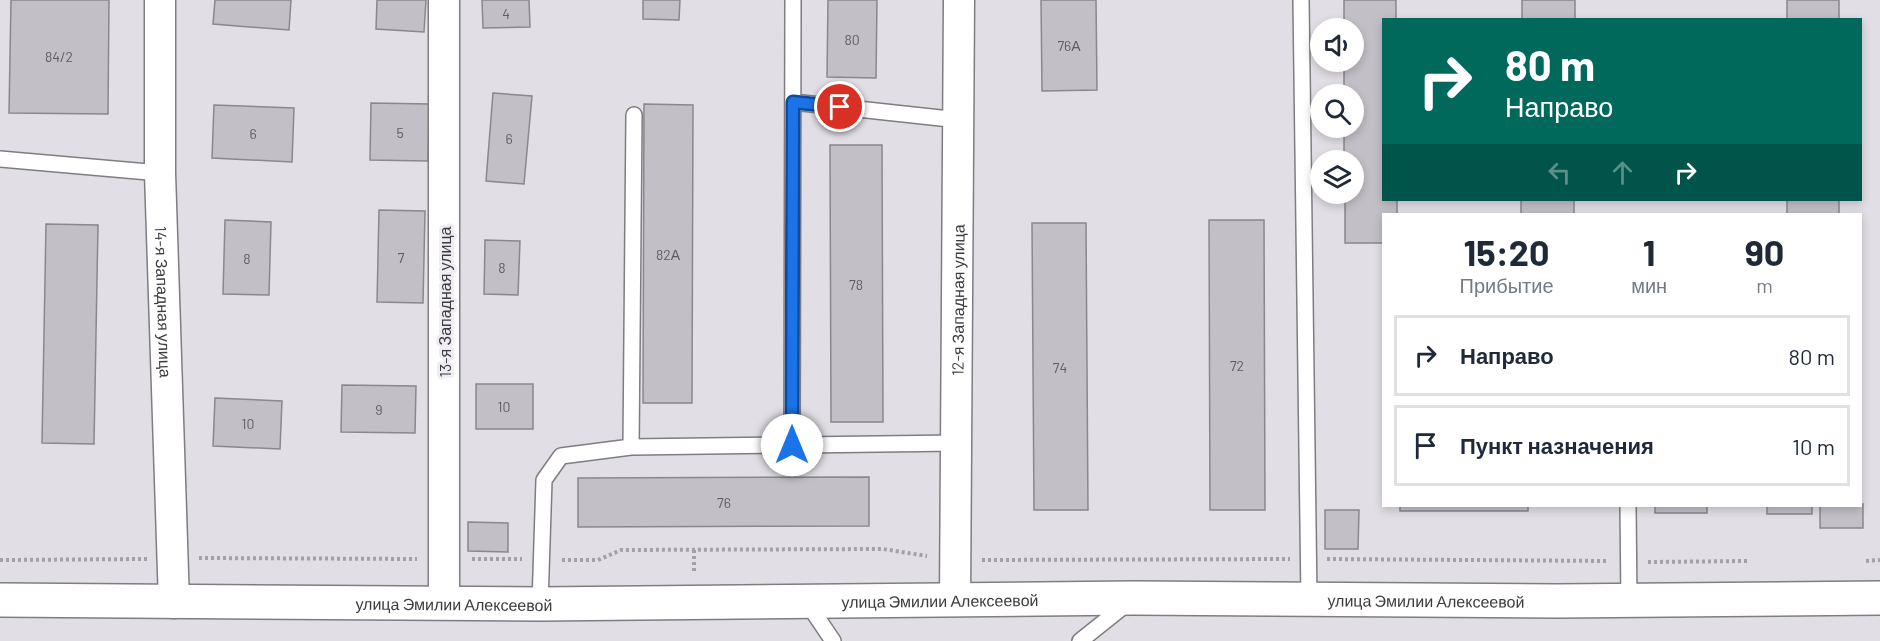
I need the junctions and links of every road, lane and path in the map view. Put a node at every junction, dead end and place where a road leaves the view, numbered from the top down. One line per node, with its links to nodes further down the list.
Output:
1 (160, 0): 10 (street, 14-я Западная улица)
2 (444, 0): 17 (street, 13-я Западная улица)
3 (793, 0): 6 (lane)
4 (959, 0): 8 (street, 12-я Западная улица)
5 (1301, 0): 18 (lane)
6 (793, 102): 8 (lane); 12 (lane)
7 (634, 115): 13 (lane)
8 (959, 120): 11 (street, 12-я Западная улица)
9 (0, 159): 10 (lane)
10 (160, 173): 16 (street, 14-я Западная улица)
11 (957, 443): 12 (lane); 21 (street, 12-я Западная улица)
12 (792, 445): 13 (lane)
13 (631, 447): 20 (lane)
14 (1628, 507): 25 (lane)
15 (694, 550): 20 (path); 21 (path); 26 (path)
16 (172, 558): 17 (path); 19 (path); 34 (street, 14-я Западная улица)
17 (444, 559): 20 (path); 35 (street, 13-я Западная улица)
18 (1309, 559): 21 (path); 25 (path); 31 (lane)
19 (0, 560)
20 (541, 560): 36 (lane)
21 (956, 560): 30 (street, 12-я Западная улица)
22 (1880, 560): 24 (path)
23 (1747, 561): 25 (path)
24 (1866, 561)
25 (1629, 562): 33 (lane)
26 (694, 574)
27 (1134, 598): 30 (street, улица Эмилии Алексеевой); 31 (street, улица Эмилии Алексеевой); 38 (lane)
28 (1880, 598): 33 (street, улица Эмилии Алексеевой)
29 (0, 600): 34 (street, улица Эмилии Алексеевой)
30 (955, 600): 32 (street, улица Эмилии Алексеевой)
31 (1309, 600): 33 (street, улица Эмилии Алексеевой)
32 (806, 602): 36 (street, улица Эмилии Алексеевой); 37 (lane)
33 (1629, 602)
34 (174, 603): 35 (street, улица Эмилии Алексеевой)
35 (444, 603): 36 (street, улица Эмилии Алексеевой)
36 (540, 604)
37 (833, 641)
38 (1080, 641)

